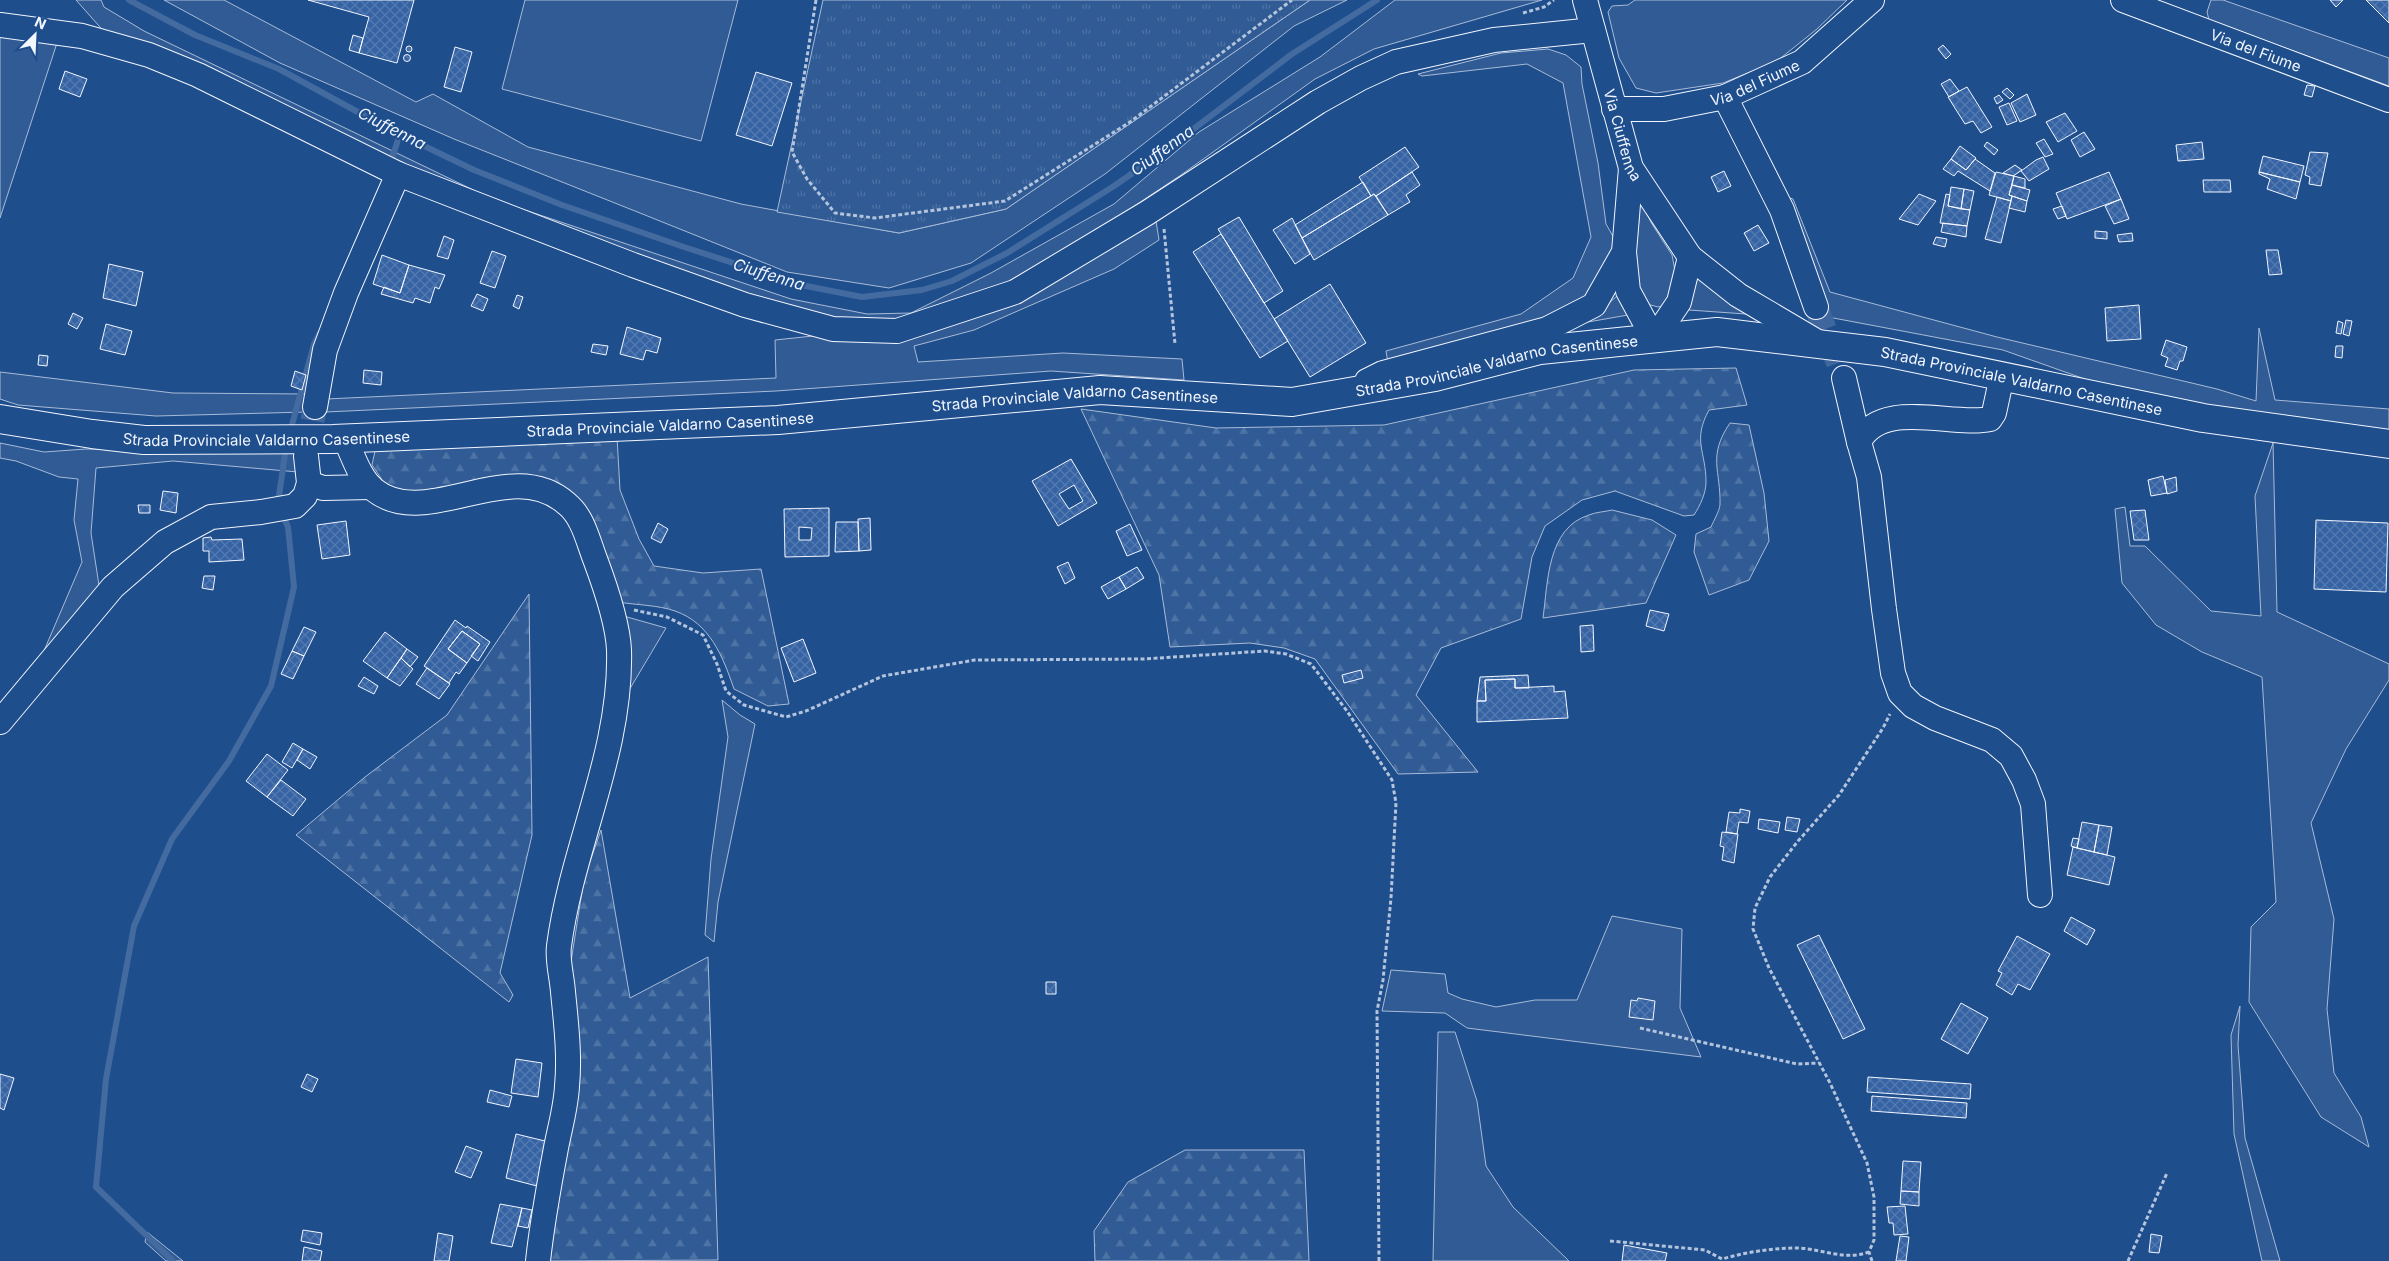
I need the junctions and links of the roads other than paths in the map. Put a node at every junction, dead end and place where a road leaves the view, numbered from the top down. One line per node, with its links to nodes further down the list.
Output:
1 (1585, 0): 5 (street, Via Ciuffenna)
2 (1872, 0): 6 (street, Via del Fiume)
3 (2123, 0): 7 (street, Via del Fiume)
4 (0, 25): 10 (street)
5 (1593, 30): 8 (street, Via Ciuffenna); 10 (street)
6 (1726, 98): 8 (street, Via del Fiume); 13 (street)
7 (2389, 100)
8 (1614, 109): 9 (street, Via Ciuffenna)
9 (1631, 168): 11 (street, Strada Provinciale Valdarno Casentinese); 12 (street, Via Ciuffenna)
10 (398, 174): 19 (street)
11 (1624, 252): 14 (street, Strada Provinciale Valdarno Casentinese); 18 (street, Strada Provinciale Valdarno Casentinese)
12 (1690, 257): 14 (street); 15 (street, Via Ciuffenna)
13 (1816, 307)
14 (1654, 339): 15 (main road, Strada Provinciale Valdarno Casentinese); 18 (main road, Strada Provinciale Valdarno Casentinese)
15 (1823, 345): 16 (main road, Strada Provinciale Valdarno Casentinese)
16 (2002, 376): 22 (street); 23 (main road, Strada Provinciale Valdarno Casentinese)
17 (1844, 378): 22 (street)
18 (1341, 394): 21 (main road, Strada Provinciale Valdarno Casentinese)
19 (315, 407)
20 (0, 419): 21 (main road, Strada Provinciale Valdarno Casentinese)
21 (346, 439): 26 (street)
22 (1859, 442): 28 (street)
23 (2389, 444)
24 (306, 456): 25 (street)
25 (309, 483): 26 (street); 27 (street)
26 (371, 487): 29 (street)
27 (0, 722)
28 (2040, 895)
29 (538, 1261)

